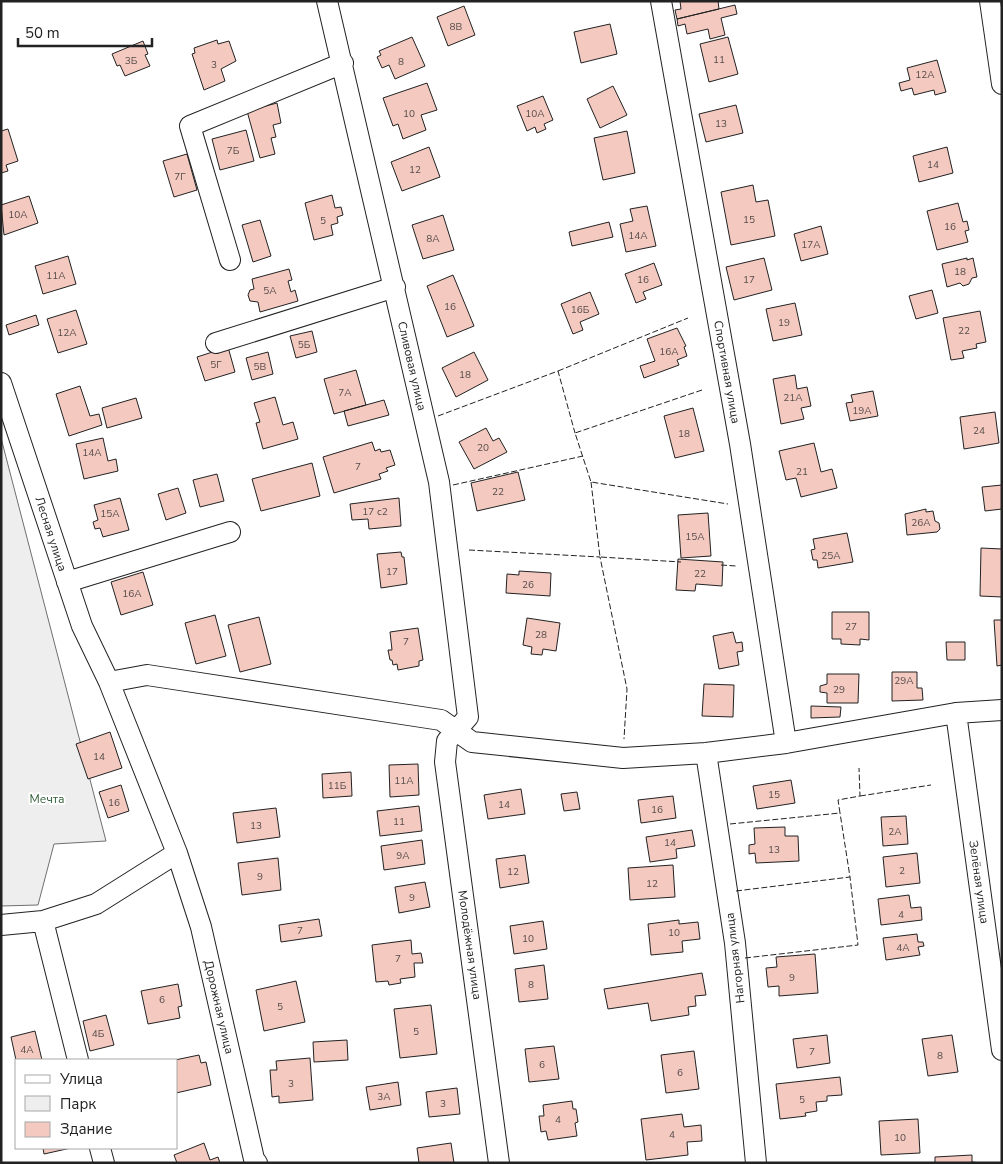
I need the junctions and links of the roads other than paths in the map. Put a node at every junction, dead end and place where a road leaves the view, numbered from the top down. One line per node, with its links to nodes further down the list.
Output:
1 (327, 1): 4 (street, Сливовая улица)
2 (662, 1): 16 (street, Спортивная улица)
3 (990, 1): 5 (street)
4 (343, 63): 6 (street); 7 (street, Сливовая улица)
5 (1002, 84)
6 (230, 260)
7 (394, 287): 8 (street); 15 (street, Сливовая улица)
8 (216, 343)
9 (1, 382): 11 (street, Лесная улица)
10 (230, 532): 11 (street)
11 (67, 582): 12 (street, Лесная улица)
12 (109, 682): 15 (street); 18 (street, Лесная улица)
13 (1002, 710): 14 (street)
14 (956, 713): 16 (street); 21 (street, Зелёная улица)
15 (457, 731): 17 (street); 26 (street, Молодёжная улица)
16 (786, 743): 17 (street)
17 (706, 753): 27 (street, Нагорная улица)
18 (177, 853): 19 (street); 25 (street, Дорожная улица)
19 (43, 921): 20 (street); 22 (street)
20 (1, 925)
21 (1002, 1050)
22 (78, 1059)
23 (100, 1149): 24 (street)
24 (104, 1163)
25 (257, 1163)
26 (499, 1163)
27 (756, 1163)

